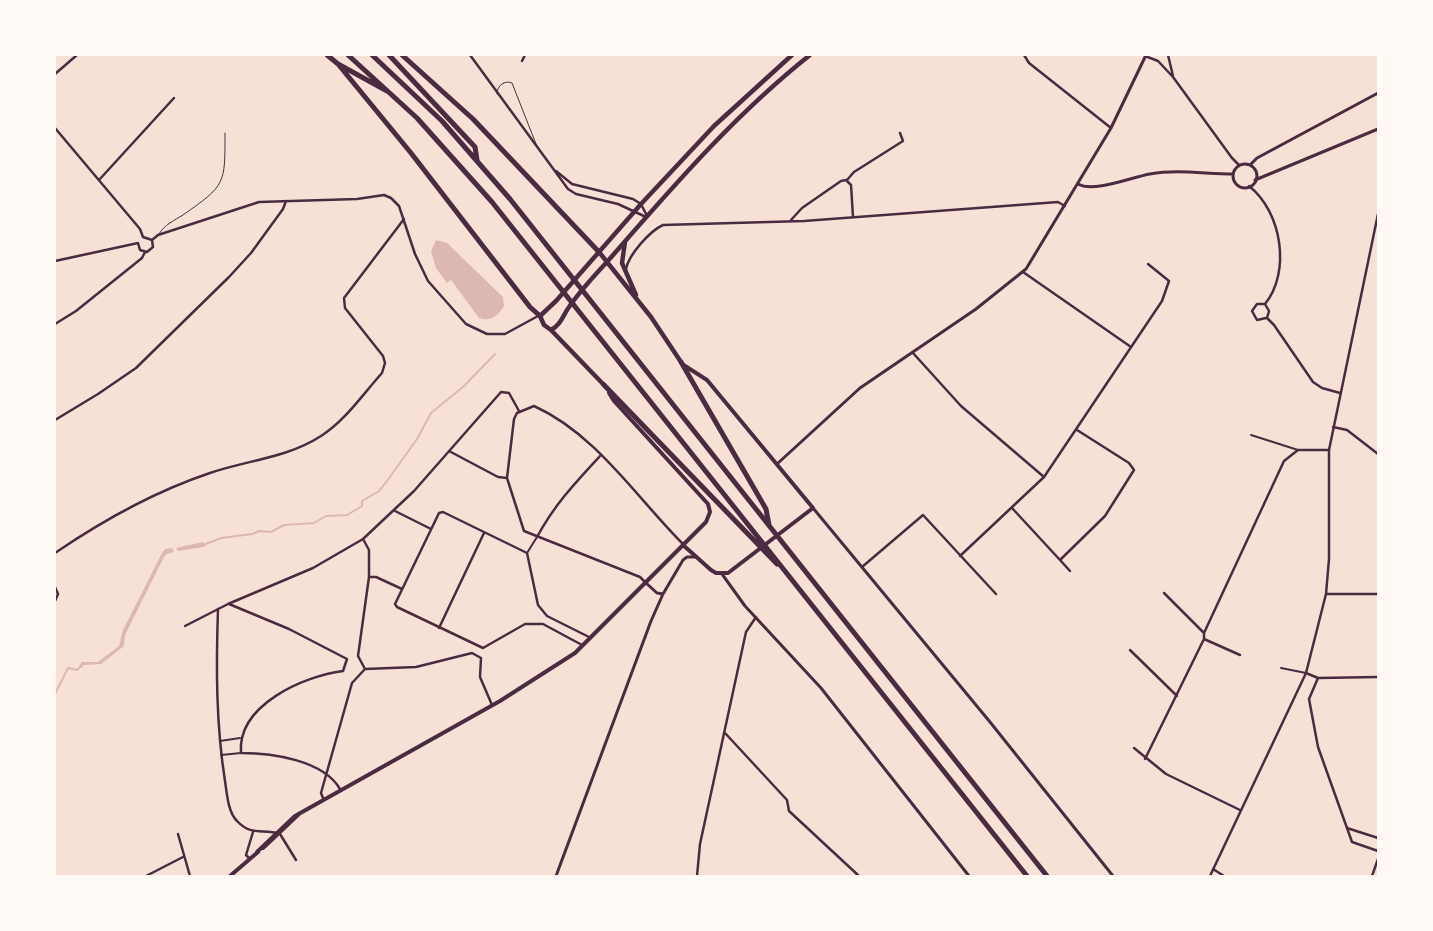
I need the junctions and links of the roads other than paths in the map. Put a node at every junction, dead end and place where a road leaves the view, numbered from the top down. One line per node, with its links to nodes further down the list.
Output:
1 (77, 55): 16 (street)
2 (327, 55): 15 (highway)
3 (348, 55): 20 (highway)
4 (372, 55): 28 (highway)
5 (389, 55): 28 (highway)
6 (402, 55): 53 (highway)
7 (470, 55): 19 (street)
8 (525, 55): 14 (street)
9 (792, 55): 39 (main road)
10 (810, 55): 43 (main road)
11 (1024, 55): 23 (street)
12 (1168, 55): 17 (street)
13 (1146, 56): 17 (street); 23 (street)
14 (522, 61)
15 (338, 64): 20 (highway); 61 (highway)
16 (55, 74)
17 (1173, 77): 29 (street)
18 (1378, 93): 30 (street)
19 (497, 94): 27 (street); 27 (lane)
20 (394, 95): 101 (highway)
21 (174, 98): 33 (street)
22 (55, 128): 33 (street)
23 (1111, 128): 36 (street)
24 (1378, 129): 35 (street)
25 (225, 132): 47 (lane)
26 (900, 134): 34 (street)
27 (537, 148): 31 (street)
28 (477, 160): 86 (highway)
29 (1239, 165): 30 (street); 32 (street)
30 (1250, 165): 35 (street)
31 (554, 170): 39 (street); 41 (street)
32 (1233, 174): 36 (street); 37 (street)
33 (99, 180): 48 (street)
34 (847, 180): 44 (street); 46 (street)
35 (1256, 180): 37 (street)
36 (1078, 184): 40 (street)
37 (1249, 186): 60 (street)
38 (286, 201): 45 (street); 47 (street); 71 (street)
39 (641, 204): 41 (main road); 43 (street)
40 (1065, 206): 44 (street); 58 (street)
41 (634, 212): 43 (street); 53 (main road)
42 (1378, 214): 69 (street)
43 (648, 217): 50 (main road)
44 (853, 217): 46 (street)
45 (404, 219): 61 (street); 92 (street)
46 (791, 220): 57 (street)
47 (158, 235): 49 (street)
48 (143, 237): 49 (street); 51 (street)
49 (152, 240): 52 (street)
50 (625, 242): 55 (main road); 57 (main road)
51 (138, 243): 52 (street); 54 (street)
52 (145, 252): 63 (street)
53 (599, 252): 55 (main road); 61 (main road)
54 (55, 261)
55 (606, 262): 59 (main road); 64 (main road)
56 (1148, 264): 65 (street)
57 (625, 272): 59 (main road)
58 (1024, 272): 65 (street); 66 (street)
59 (637, 299): 67 (main road)
60 (1266, 304): 62 (street); 62 (street)
61 (540, 316): 64 (main road)
62 (1266, 318): 69 (street)
63 (55, 324)
64 (551, 330): 68 (main road)
65 (1132, 347): 73 (street)
66 (913, 353): 80 (street); 81 (street)
67 (680, 362): 80 (main road); 86 (highway)
68 (604, 385): 91 (main road); 101 (highway)
69 (1340, 393): 72 (street)
70 (519, 411): 77 (street); 79 (street); 82 (street)
71 (55, 420)
72 (1333, 427): 76 (street); 78 (street)
73 (1077, 430): 81 (street); 96 (street)
74 (1251, 435): 75 (street)
75 (1298, 450): 76 (street); 116 (street)
76 (1329, 450): 108 (street)
77 (449, 451): 82 (street); 85 (street)
78 (1378, 454)
79 (600, 456): 89 (street); 91 (street)
80 (777, 464): 83 (main road)
81 (1044, 477): 84 (street)
82 (507, 478): 89 (street)
83 (813, 508): 97 (street); 99 (main road)
84 (1012, 508): 94 (street); 96 (street)
85 (395, 511): 87 (street); 90 (street)
86 (769, 525): 159 (highway)
87 (432, 529): 88 (street); 104 (street)
88 (484, 533): 93 (street); 115 (street)
89 (537, 536): 93 (street); 102 (street)
90 (363, 539): 100 (street); 111 (street)
91 (683, 545): 95 (main road); 102 (main road)
92 (55, 553)
93 (527, 553): 117 (street)
94 (960, 556): 97 (street); 107 (street)
95 (700, 558): 99 (main road); 106 (street)
96 (1060, 560): 98 (street)
97 (862, 567): 160 (street)
98 (1070, 571)
99 (722, 574): 113 (street)
100 (369, 577): 104 (street); 123 (street)
101 (791, 579): 158 (highway)
102 (646, 582): 106 (street); 117 (main road)
103 (55, 587): 110 (street)
104 (402, 589): 115 (street)
105 (1164, 593): 116 (street)
106 (663, 594): 154 (street)
107 (996, 594)
108 (1326, 594): 109 (street); 124 (street)
109 (1378, 594)
110 (55, 601)
111 (228, 604): 112 (street); 130 (street)
112 (218, 609): 114 (street); 131 (street)
113 (756, 618): 129 (street); 157 (street)
114 (185, 626)
115 (439, 628): 119 (street)
116 (1204, 633): 118 (street)
117 (591, 638): 119 (main road)
118 (1204, 639): 121 (street); 127 (street)
119 (582, 646): 128 (main road)
120 (1130, 650): 127 (street)
121 (1240, 655)
122 (1281, 668): 124 (street)
123 (367, 669): 128 (street); 136 (street)
124 (1306, 673): 126 (street); 139 (street)
125 (1378, 677): 126 (street)
126 (1318, 678): 140 (street)
127 (1176, 696): 135 (street)
128 (492, 705): 137 (main road)
129 (725, 733): 155 (street); 156 (street)
130 (240, 738): 131 (street); 133 (street)
131 (220, 741): 134 (street)
132 (1134, 748): 135 (street)
133 (242, 753): 134 (street); 136 (street)
134 (221, 755): 141 (street)
135 (1145, 759): 139 (street)
136 (327, 775): 137 (street); 138 (street)
137 (340, 789): 138 (main road)
138 (323, 798): 142 (main road)
139 (1240, 810): 150 (street)
140 (1347, 828): 144 (street); 145 (street)
141 (253, 832): 142 (street); 147 (street)
142 (278, 833): 147 (main road); 149 (street)
143 (178, 834): 146 (street)
144 (1378, 838)
145 (1378, 851)
146 (183, 857): 151 (street); 152 (street)
147 (249, 858): 153 (main road)
148 (1378, 859): 163 (street)
149 (296, 860)
150 (1213, 869): 161 (street); 162 (street)
151 (146, 876)
152 (190, 876)
153 (230, 876)
154 (556, 876)
155 (697, 876)
156 (859, 876)
157 (969, 876)
158 (1027, 876)
159 (1047, 876)
160 (1113, 876)
161 (1210, 876)
162 (1224, 876)
163 (1372, 876)

